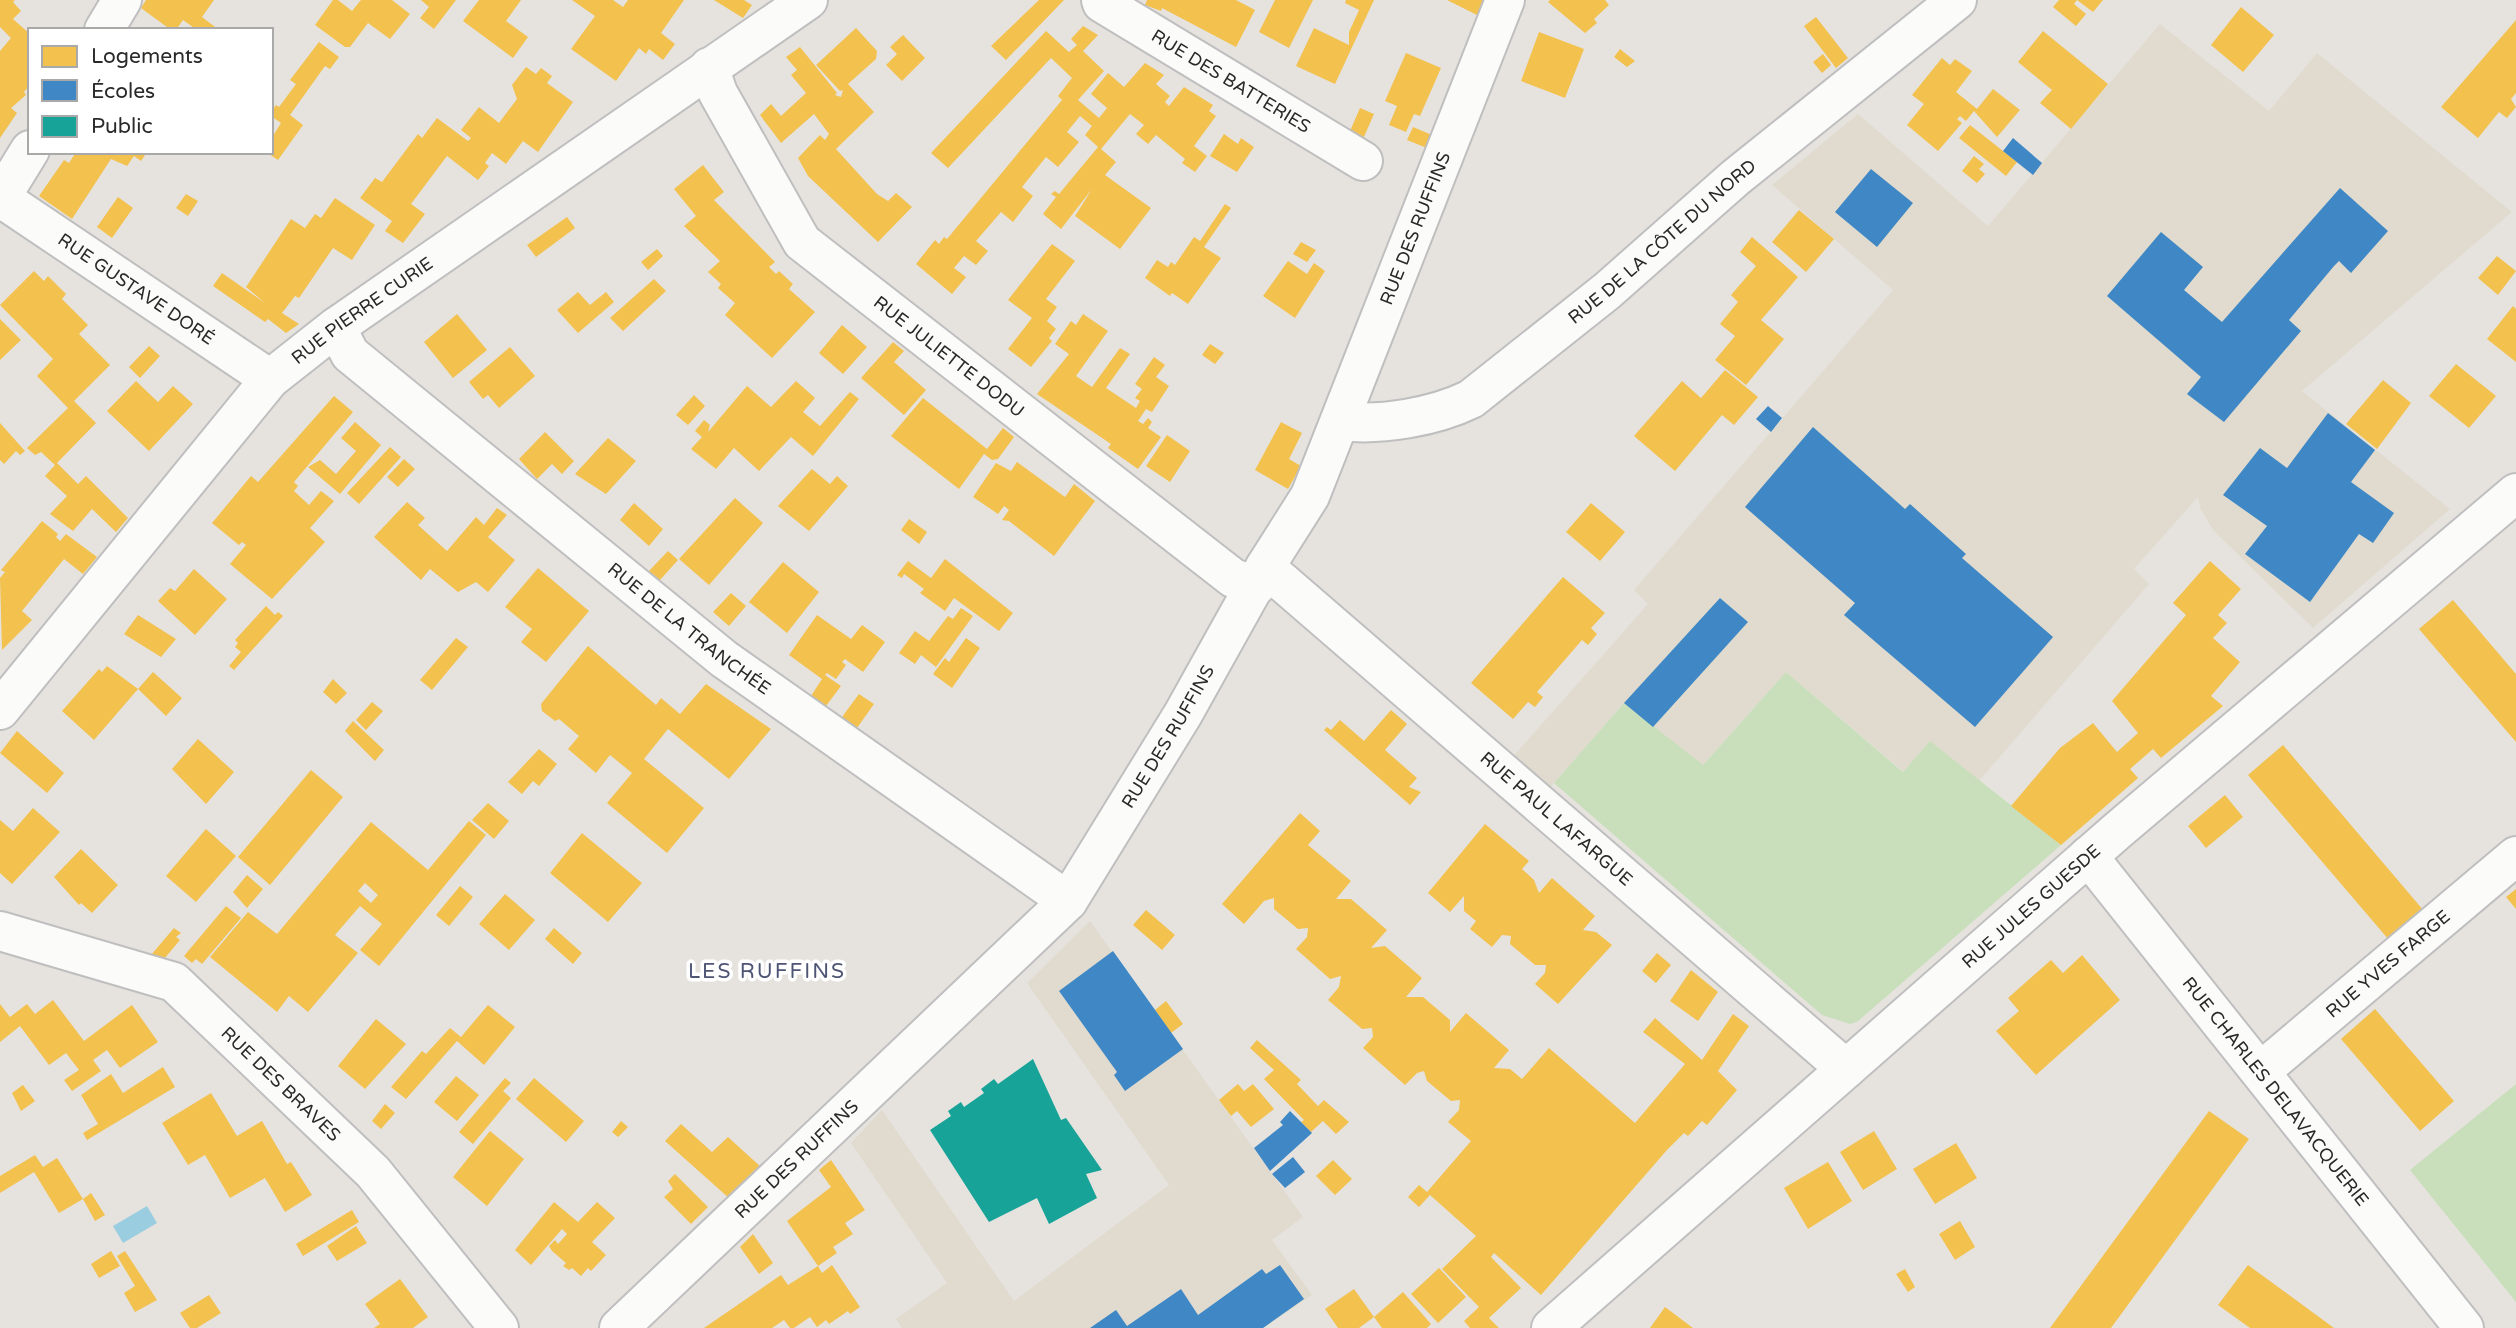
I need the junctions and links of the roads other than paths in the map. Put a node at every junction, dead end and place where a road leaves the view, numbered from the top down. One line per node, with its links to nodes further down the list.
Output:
1 (122, 0): 6 (street)
2 (808, 0): 7 (street, RUE PIERRE CURIE)
3 (1101, 0): 9 (street, RUE DES BATTERIES)
4 (1505, 0): 13 (street, RUE DES RUFFINS)
5 (1956, 0): 13 (street, RUE DE LA CÔTE DU NORD)
6 (105, 28)
7 (709, 67): 11 (street, RUE PIERRE CURIE); 15 (street, RUE JULIETTE DODU)
8 (28, 153): 10 (street)
9 (1363, 160)
10 (1, 198): 12 (street, RUE GUSTAVE DORÉ)
11 (336, 327): 12 (street, RUE PIERRE CURIE); 19 (street, RUE DE LA TRANCHÉE)
12 (270, 379): 16 (street, RUE PIERRE CURIE)
13 (1340, 421): 15 (street, RUE DES RUFFINS)
14 (2516, 493): 17 (street, RUE JULES GUESDE)
15 (1261, 576): 19 (street, RUE DES RUFFINS); 21 (street, RUE PAUL LAFARGUE)
16 (0, 710)
17 (2088, 856): 21 (street, RUE JULES GUESDE); 22 (street, RUE CHARLES DELAVACQUERIE)
18 (2516, 856): 22 (street, RUE YVES FARGE)
19 (1068, 901): 24 (street, RUE DES RUFFINS)
20 (0, 931): 23 (street, RUE DES BRAVES)
21 (1846, 1069): 25 (street, RUE JULES GUESDE)
22 (2261, 1071): 26 (street, RUE CHARLES DELAVACQUERIE)
23 (499, 1328)
24 (619, 1328)
25 (1551, 1328)
26 (2464, 1328)

